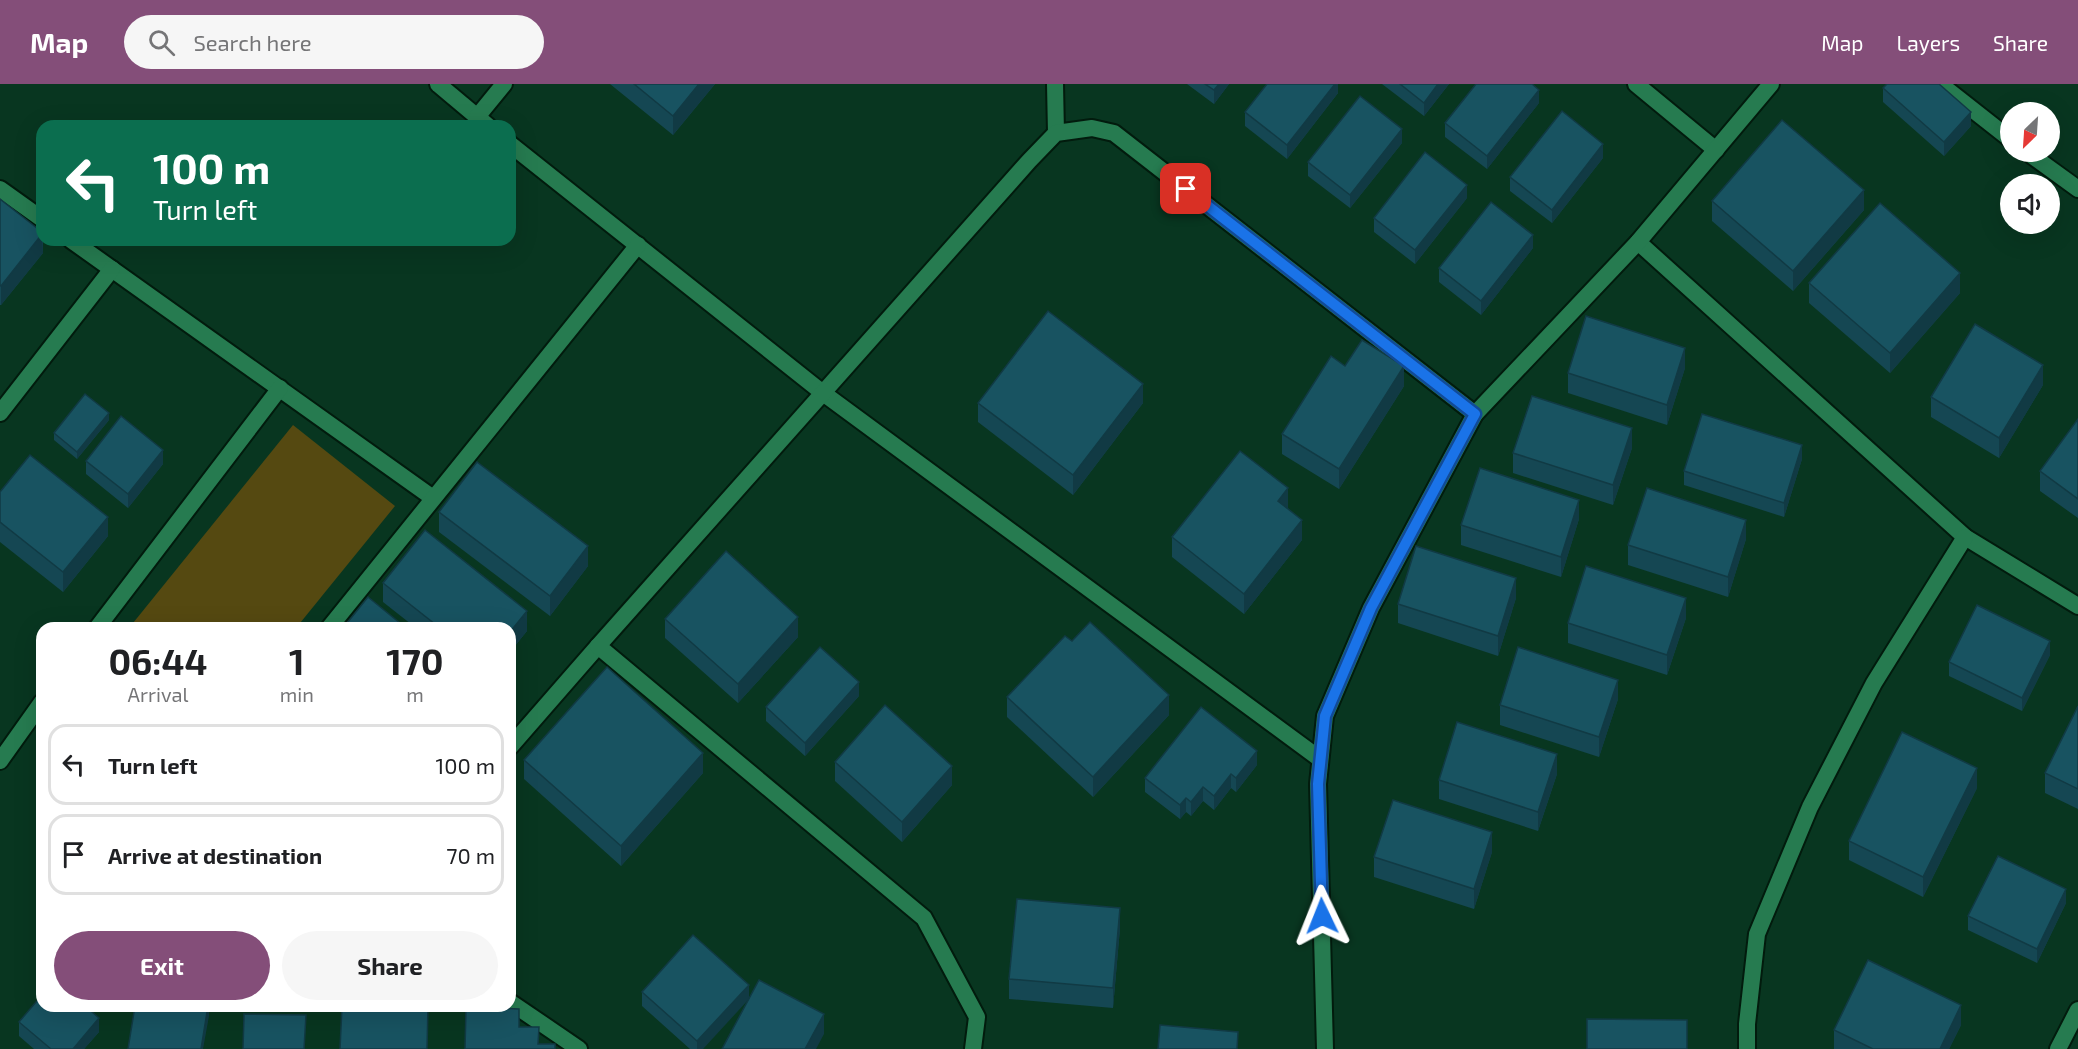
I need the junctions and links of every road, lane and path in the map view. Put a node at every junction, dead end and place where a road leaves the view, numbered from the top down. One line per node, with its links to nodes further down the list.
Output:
1 (438, 84): 7 (street)
2 (504, 84): 8 (street)
3 (1055, 84): 10 (street)
4 (1636, 84): 12 (street)
5 (1771, 84): 12 (street)
6 (1940, 84): 9 (street)
7 (480, 120)
8 (483, 120)
9 (2000, 131)
10 (1056, 133): 22 (street); 24 (street)
11 (516, 149): 18 (street)
12 (1716, 150): 17 (street)
13 (2040, 162): 15 (street)
14 (0, 189): 16 (street)
15 (2078, 189)
16 (36, 215)
17 (1638, 242): 24 (street); 26 (street)
18 (638, 245): 22 (street); 25 (street)
19 (79, 246): 20 (street)
20 (112, 269): 21 (street); 23 (street)
21 (280, 388): 25 (street); 28 (street)
22 (823, 393): 30 (street); 33 (street)
23 (0, 413)
24 (1475, 414): 33 (street)
25 (433, 498): 29 (street)
26 (1965, 537): 27 (street); 40 (street)
27 (2078, 606)
28 (102, 622)
29 (333, 622)
30 (598, 646): 32 (street); 38 (street)
31 (36, 710): 34 (street)
32 (516, 740)
33 (1320, 759): 39 (street)
34 (0, 761)
35 (516, 1006): 37 (street)
36 (2078, 1010): 41 (street)
37 (579, 1049)
38 (973, 1049)
39 (1325, 1049)
40 (1747, 1049)
41 (2058, 1049)

